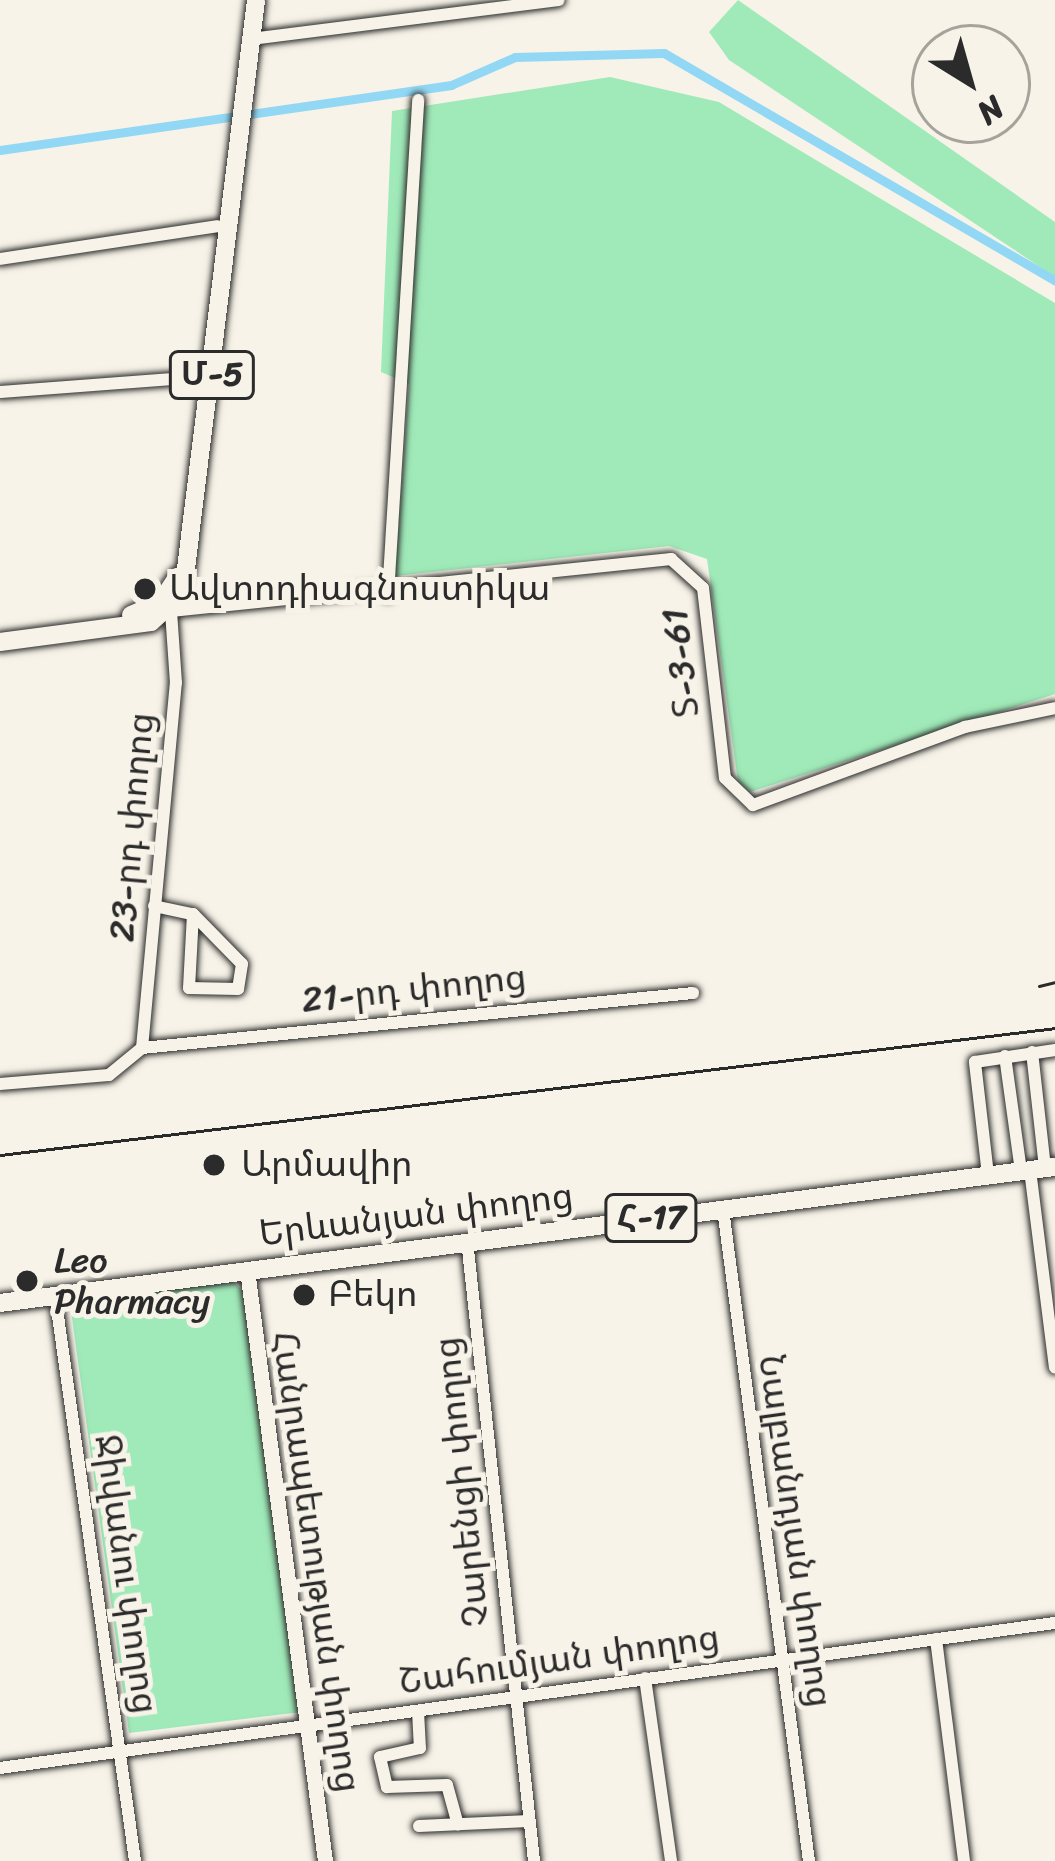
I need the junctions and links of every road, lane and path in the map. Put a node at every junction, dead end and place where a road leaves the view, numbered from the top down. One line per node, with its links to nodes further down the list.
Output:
1 (560, 0): 3 (street)
2 (249, 1): 3 (highway, Մ-5); 4 (highway, Մ-5)
3 (250, 39): 4 (highway, Մ-5)
4 (238, 100): 6 (highway, Մ-5)
5 (418, 100): 12 (street)
6 (233, 136): 7 (highway, Մ-5); 11 (highway, Մ-5)
7 (218, 226): 8 (street); 9 (highway, Մ-5)
8 (0, 260)
9 (199, 376): 10 (street); 13 (highway, Մ-5)
10 (0, 392)
11 (188, 580): 13 (highway, Մ-5); 14 (street)
12 (388, 595): 14 (street, Տ-3-61 / Տ-3-61); 19 (street, Տ-3-61 / Տ-3-61)
13 (166, 606): 14 (street, Տ-3-61 / Տ-3-61); 15 (highway); 16 (highway); 18 (street, 23-րդ փողոց)
14 (200, 612): 18 (street)
15 (137, 624): 17 (highway); 18 (street)
16 (0, 630)
17 (0, 642)
18 (172, 650): 20 (street, 23-րդ փողոց)
19 (1055, 708)
20 (154, 906): 21 (street); 23 (street, 23-րդ փողոց)
21 (193, 914): 21 (street)
22 (693, 993): 23 (street, 21-րդ փողոց)
23 (142, 1048): 27 (street)
24 (1055, 1050): 25 (street)
25 (1032, 1052): 26 (street); 28 (street)
26 (1005, 1055): 28 (street); 29 (street)
27 (0, 1084)
28 (1038, 1169): 29 (highway, Երևանյան փողոց / Հ-17); 33 (street)
29 (988, 1175): 30 (highway, Երևանյան փողոց / Հ-17)
30 (723, 1209): 31 (highway, Երևանյան փողոց / Հ-17); 39 (street, Նալբանդյան փողոց)
31 (466, 1240): 32 (highway, Երևանյան փողոց / Հ-17); 41 (street, Չարենցի փողոց)
32 (247, 1270): 34 (highway, Երևանյան փողոց / Հ-17); 43 (main road, Հանրապետության փողոց)
33 (1050, 1286): 36 (street)
34 (55, 1295): 35 (highway, Երևանյան փողոց / Հ-17); 44 (street, Ջիվանու փողոց)
35 (0, 1303)
36 (1055, 1367)
37 (1055, 1623): 38 (street, Շահումյան փողոց)
38 (936, 1639): 39 (street, Շահումյան փողոց); 54 (street)
39 (782, 1659): 40 (street, Շահումյան փողոց); 53 (street, Նալբանդյան փողոց)
40 (645, 1678): 41 (street, Շահումյան փողոց); 52 (street)
41 (516, 1699): 42 (street, Շահումյան փողոց); 46 (street, Չարենցի փողոց)
42 (418, 1711): 43 (street, Շահումյան փողոց); 47 (street)
43 (308, 1724): 44 (street, Շահումյան փողոց); 50 (main road, Հանրապետության փողոց)
44 (121, 1751): 45 (street, Շահումյան փողոց); 49 (street, Ջիվանու փողոց)
45 (0, 1768)
46 (530, 1821): 47 (street); 51 (street, Չարենցի փողոց)
47 (458, 1825): 48 (street)
48 (419, 1826)
49 (136, 1861)
50 (326, 1861)
51 (534, 1861)
52 (671, 1861)
53 (809, 1861)
54 (964, 1861)

